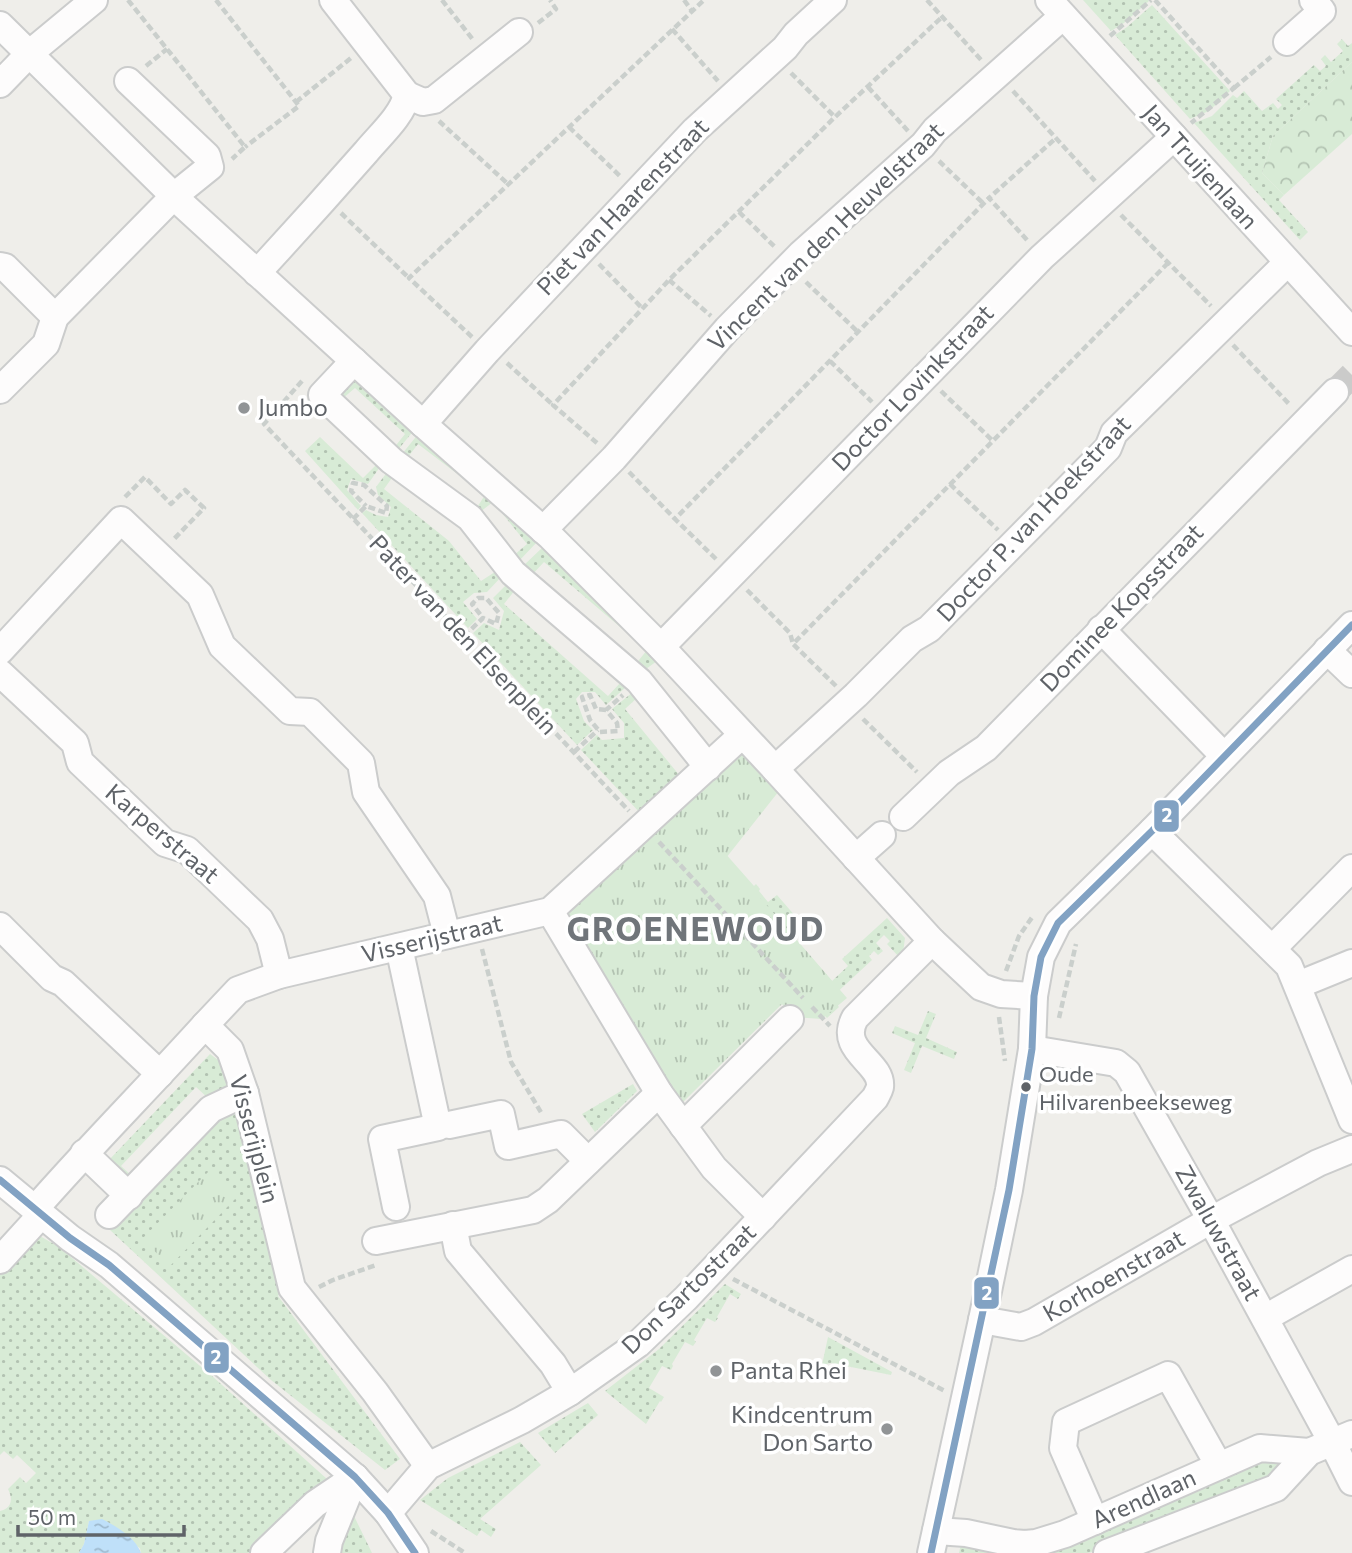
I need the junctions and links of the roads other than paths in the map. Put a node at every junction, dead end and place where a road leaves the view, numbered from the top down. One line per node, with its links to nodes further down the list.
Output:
1 (94, 0): 9 (street)
2 (333, 0): 12 (street)
3 (833, 0): 23 (street, Piet van Haarenstraat)
4 (1313, 0): 8 (street)
5 (1056, 8): 13 (street, Jan Truijenlaan); 24 (street, Vincent van den Heuvelstraat)
6 (0, 25): 9 (street)
7 (519, 32): 12 (street)
8 (1287, 42)
9 (30, 53): 11 (street); 14 (street)
10 (128, 81): 14 (street)
11 (0, 84)
12 (418, 98): 17 (street)
13 (1174, 137): 15 (street, Jan Truijenlaan); 27 (street, Doctor Lovinkstraat)
14 (174, 196): 17 (street); 18 (street)
15 (1287, 263): 19 (street, Jan Truijenlaan); 35 (street, Doctor P. van Hoekstraat)
16 (0, 266): 18 (street)
17 (257, 273): 20 (street)
18 (55, 317): 21 (street)
19 (1352, 332)
20 (354, 361): 23 (street); 34 (street)
21 (0, 390)
22 (1335, 392): 26 (street, Dominee Kopsstraat)
23 (423, 424): 24 (street)
24 (543, 530): 27 (street)
25 (1352, 625): 28 (street)
26 (1101, 629): 33 (street); 36 (street, Dominee Kopsstraat)
27 (661, 647): 32 (street)
28 (1327, 650): 31 (street); 33 (street)
29 (0, 651): 43 (street)
30 (0, 673): 48 (street, Karperstraat)
31 (1352, 674)
32 (742, 735): 34 (street); 35 (street)
33 (1224, 756): 37 (street)
34 (708, 767): 41 (street, Visserijstraat)
35 (775, 769): 39 (street)
36 (903, 817)
37 (1152, 831): 46 (street); 50 (street)
38 (882, 835): 39 (street)
39 (856, 858): 44 (street)
40 (1352, 867): 46 (street)
41 (550, 911): 43 (street, Visserijstraat); 56 (street)
42 (0, 926): 54 (street)
43 (447, 935): 45 (street, Visserijstraat)
44 (932, 941): 50 (street); 68 (street, Don Sartostraat)
45 (399, 947): 48 (street, Visserijstraat); 58 (street)
46 (1273, 948): 49 (street)
47 (1352, 963): 49 (street)
48 (279, 975): 52 (street, Visserijstraat)
49 (1298, 985): 57 (street)
50 (1034, 996): 53 (street)
51 (790, 1019): 59 (street)
52 (205, 1025): 54 (street); 55 (street, Visserijplein)
53 (1032, 1049): 69 (street, Zwaluwstraat); 75 (street)
54 (160, 1074): 61 (street)
55 (245, 1093): 64 (street); 78 (street, Visserijplein)
56 (659, 1093): 59 (street); 62 (street)
57 (1352, 1120)
58 (443, 1126): 62 (street); 65 (street)
59 (683, 1126): 68 (street)
60 (1352, 1149): 69 (street, Korhoenstraat)
61 (84, 1153): 64 (street); 66 (street)
62 (588, 1161): 70 (street)
63 (0, 1180): 66 (street)
64 (128, 1196): 67 (street)
65 (396, 1206)
66 (38, 1212): 72 (street); 80 (street)
67 (110, 1216)
68 (763, 1217): 76 (street, Don Sartostraat)
69 (1211, 1220): 74 (street, Zwaluwstraat); 75 (street, Korhoenstraat)
70 (453, 1225): 71 (street); 76 (street)
71 (376, 1241)
72 (0, 1260)
73 (1352, 1269): 74 (street)
74 (1265, 1318): 77 (street, Zwaluwstraat)
75 (982, 1320): 84 (street)
76 (570, 1392): 78 (street, Don Sartostraat)
77 (1331, 1442): 79 (street, Arendlaan); 81 (street, Zwaluwstraat); 88 (street, Arendlaan)
78 (428, 1466): 82 (street, Don Sartostraat)
79 (1219, 1466): 83 (street, Arendlaan); 83 (street)
80 (355, 1477): 82 (street); 85 (street); 86 (street)
81 (1352, 1482)
82 (388, 1513): 87 (street)
83 (1095, 1521): 84 (street, Arendlaan)
84 (934, 1542)
85 (326, 1552)
86 (264, 1553)
87 (415, 1553)
88 (1107, 1553)

